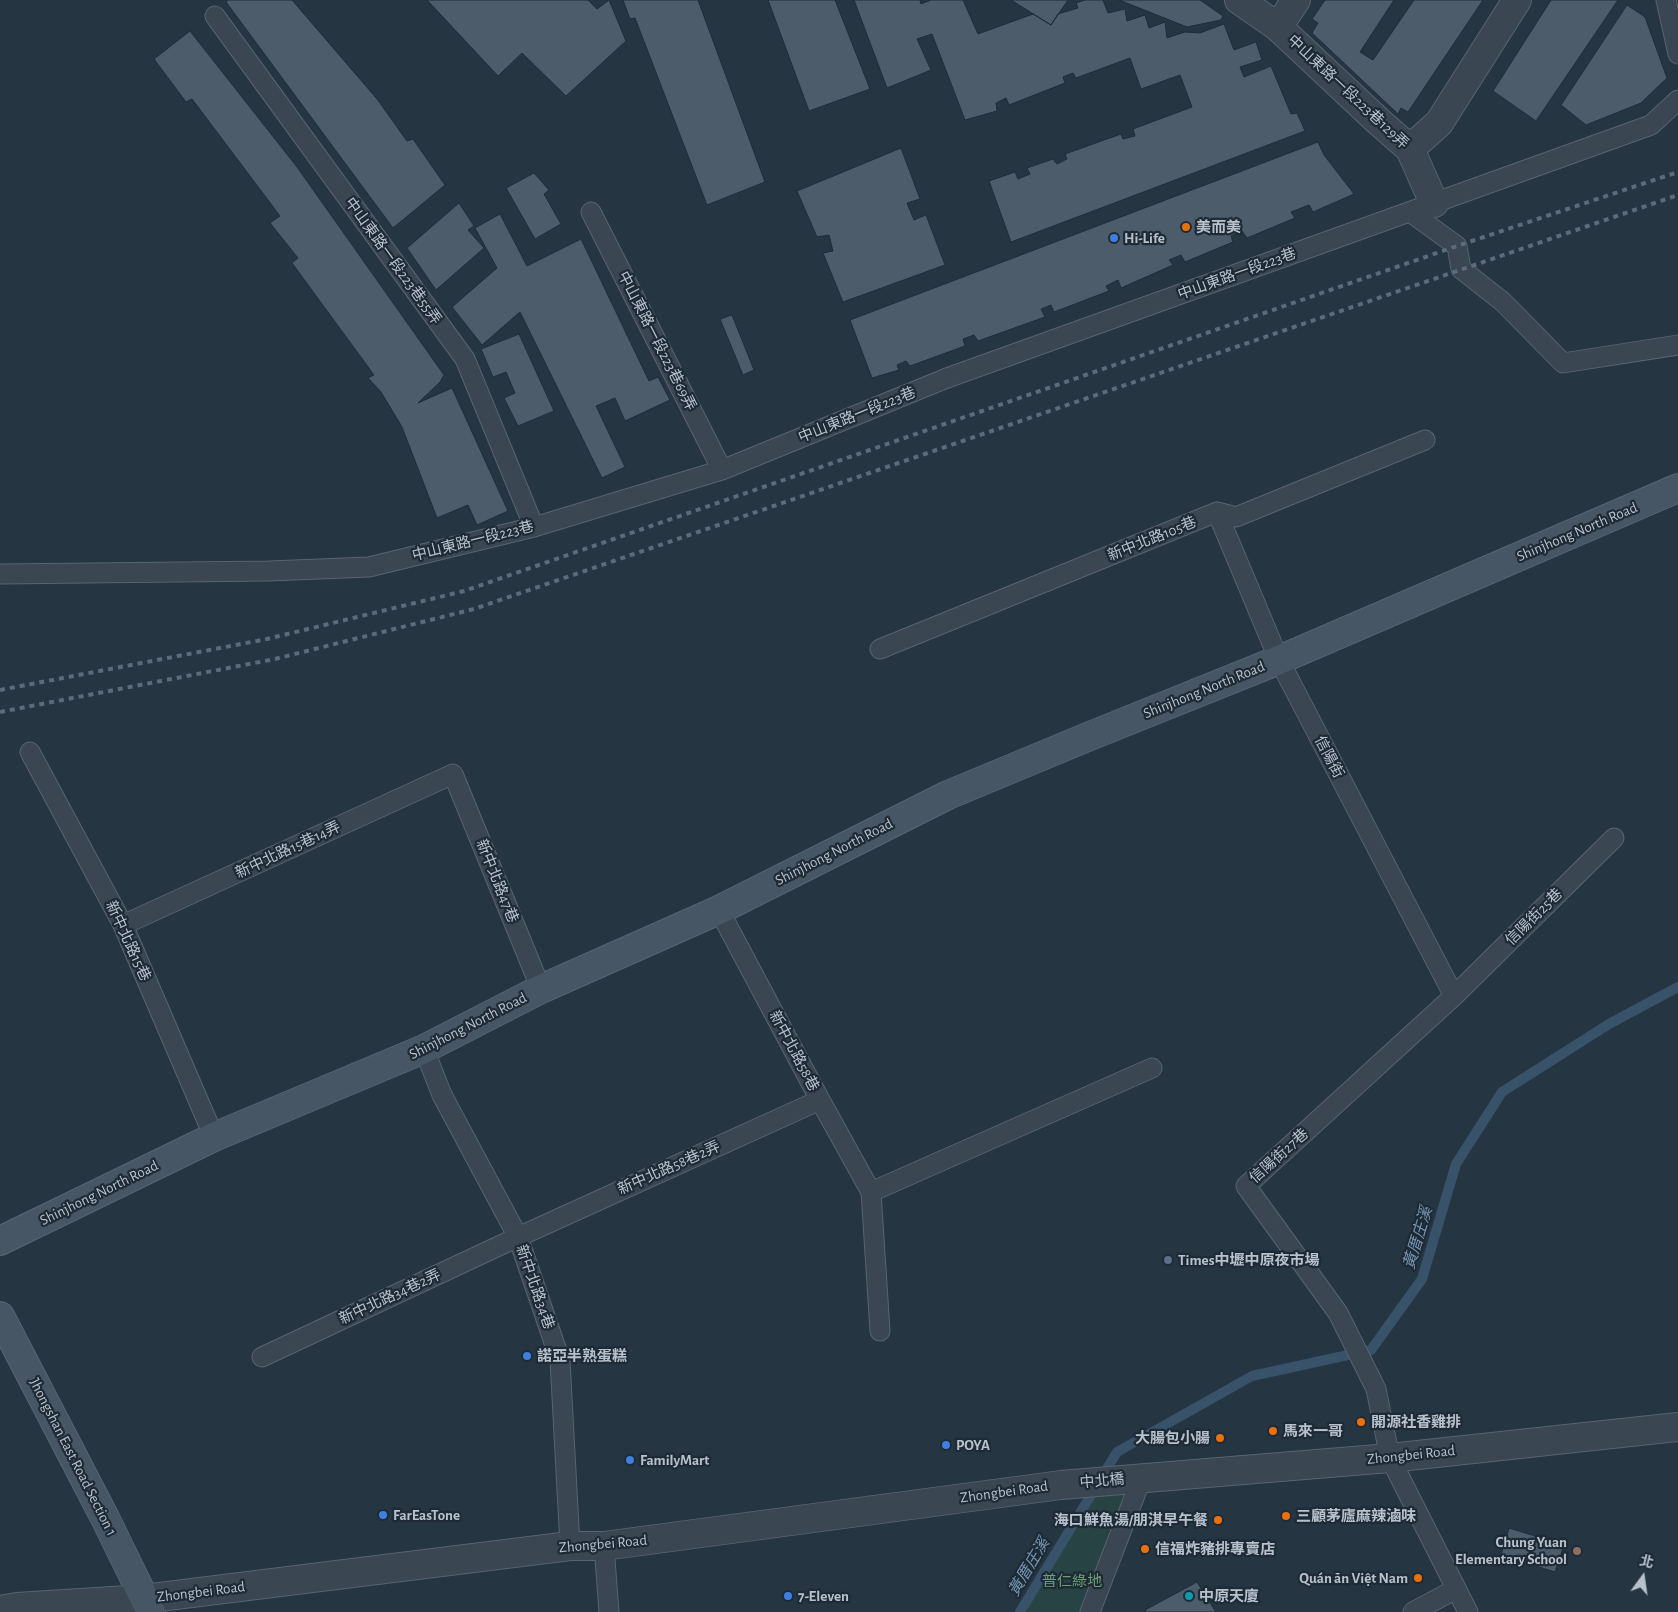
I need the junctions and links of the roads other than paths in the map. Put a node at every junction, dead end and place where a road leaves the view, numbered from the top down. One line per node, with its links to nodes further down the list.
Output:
1 (1239, 0): 6 (street, 中山東路一段223巷129弄)
2 (1296, 0): 6 (street)
3 (1517, 0): 9 (street)
4 (1666, 0): 7 (lane)
5 (215, 16): 17 (lane, 中山東路一段223巷55弄)
6 (1278, 27): 9 (street, 中山東路一段223巷129弄)
7 (1678, 54)
8 (1678, 100): 10 (lane, 中山東路一段223巷)
9 (1410, 149): 10 (street, 中山東路一段223巷129弄)
10 (1422, 207): 12 (lane); 14 (lane, 中山東路一段223巷)
11 (591, 212): 14 (lane, 中山東路一段223巷69弄)
12 (1678, 344)
13 (1425, 440): 16 (lane, 新中北路105巷)
14 (722, 470): 17 (lane, 中山東路一段223巷)
15 (1678, 488): 20 (street, Shinjhong North Road)
16 (1217, 512): 19 (lane, 新中北路105巷); 20 (lane, 信陽街)
17 (534, 526): 18 (lane, 中山東路一段223巷)
18 (0, 574)
19 (880, 650)
20 (1279, 660): 24 (street, Shinjhong North Road); 27 (lane, 信陽街)
21 (30, 752): 25 (lane, 新中北路15巷)
22 (453, 774): 25 (lane, 新中北路15巷14弄); 26 (lane, 新中北路47巷)
23 (1614, 838): 27 (lane, 信陽街25巷)
24 (719, 910): 26 (street, Shinjhong North Road); 30 (lane, 新中北路58巷)
25 (122, 925): 31 (lane, 新中北路15巷)
26 (541, 988): 28 (street, Shinjhong North Road)
27 (1454, 996): 39 (lane, 信陽街27巷)
28 (424, 1049): 31 (street, Shinjhong North Road); 33 (lane, 新中北路34巷)
29 (1152, 1068): 32 (lane)
30 (820, 1100): 32 (lane, 新中北路58巷); 33 (lane, 新中北路58巷2弄)
31 (214, 1137): 34 (street, Shinjhong North Road)
32 (871, 1192): 36 (lane, 新中北路58巷)
33 (518, 1237): 37 (lane, 新中北路34巷2弄); 42 (lane, 新中北路34巷)
34 (0, 1241)
35 (0, 1316): 45 (street, Jhongshan East Road Section 1)
36 (880, 1331)
37 (262, 1357)
38 (1678, 1427): 39 (street, Zhongbei Road)
39 (1390, 1458): 40 (street, Zhongbei Road); 44 (lane, 信陽街27巷)
40 (1142, 1477): 41 (street, 中北橋); 48 (lane)
41 (1061, 1485): 43 (street, Zhongbei Road)
42 (570, 1546): 43 (street, Zhongbei Road); 45 (street, Zhongbei Road)
43 (604, 1546): 47 (lane)
44 (1456, 1589): 49 (lane); 50 (lane, 信陽街27巷)
45 (148, 1606): 46 (street, Zhongbei Road)
46 (9, 1609)
47 (609, 1612)
48 (1090, 1612)
49 (1413, 1612)
50 (1468, 1612)

